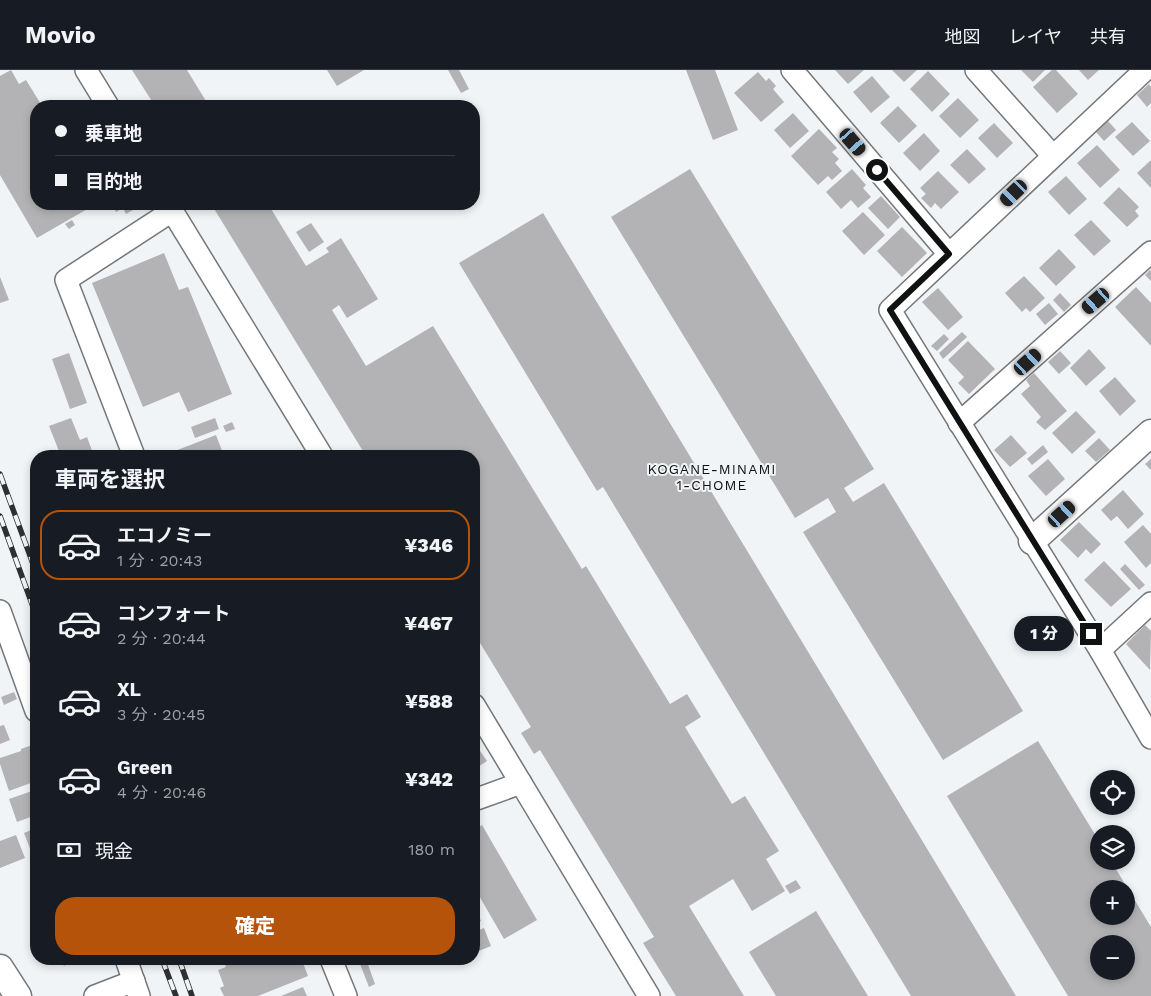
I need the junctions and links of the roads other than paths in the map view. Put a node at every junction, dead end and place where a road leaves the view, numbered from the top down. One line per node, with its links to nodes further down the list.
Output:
1 (86, 70): 5 (street)
2 (792, 70): 10 (street)
3 (976, 70): 6 (street)
4 (1145, 70): 6 (street)
5 (104, 100)
6 (1053, 156): 10 (street)
7 (166, 210): 13 (street)
8 (172, 210): 14 (street)
9 (1151, 252): 11 (street)
10 (949, 254): 11 (street)
11 (959, 423): 15 (street)
12 (1151, 433): 15 (street)
13 (132, 450)
14 (318, 450)
15 (1032, 541): 18 (street)
16 (1151, 602): 18 (street)
17 (0, 611): 19 (street)
18 (1100, 650): 21 (street)
19 (30, 694)
20 (480, 715): 22 (street)
21 (1151, 738)
22 (521, 783): 23 (street); 31 (street)
23 (480, 798)
24 (128, 965): 27 (street)
25 (333, 965): 30 (street)
26 (0, 968): 28 (street)
27 (137, 989): 29 (street)
28 (18, 996)
29 (95, 996)
30 (346, 996)
31 (649, 996)

